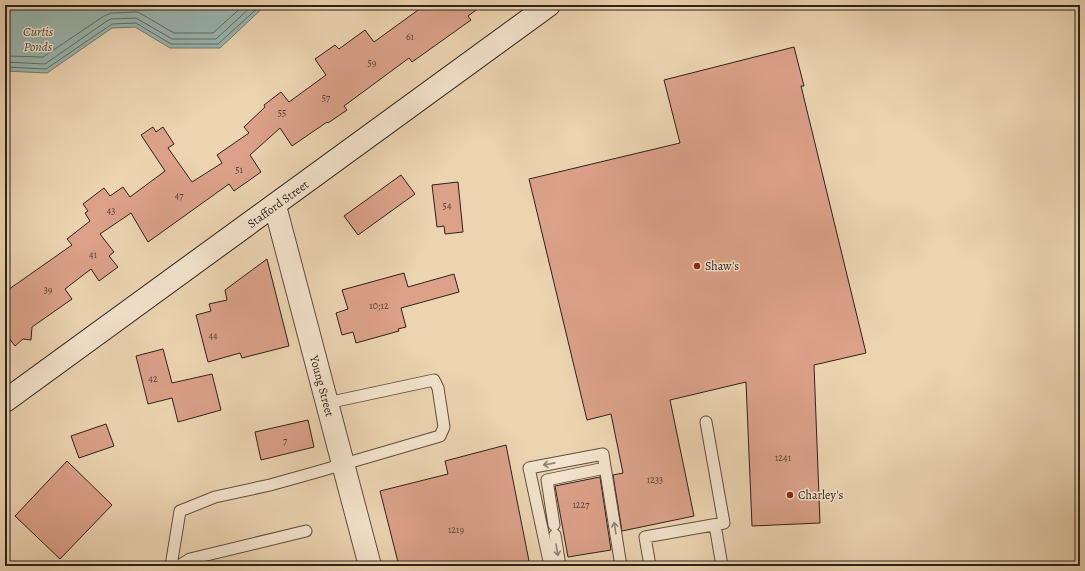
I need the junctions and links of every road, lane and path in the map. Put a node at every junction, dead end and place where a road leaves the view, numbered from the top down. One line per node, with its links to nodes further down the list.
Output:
1 (549, 5): 2 (main road, Stafford Street)
2 (275, 206): 3 (main road, Stafford Street); 4 (main road, Young Street)
3 (5, 401)
4 (327, 403): 6 (main road, Young Street); 6 (lane)
5 (706, 422): 8 (lane)
6 (343, 465): 10 (lane); 12 (main road, Young Street)
7 (605, 468): 13 (lane, one-way to 13); 14 (lane, one-way to 14); 15 (lane, one-way to 7)
8 (715, 525): 16 (lane); 17 (lane)
9 (306, 531): 11 (lane)
10 (171, 566)
11 (179, 566)
12 (370, 566)
13 (550, 566)
14 (560, 566)
15 (621, 566)
16 (650, 566)
17 (722, 566)

